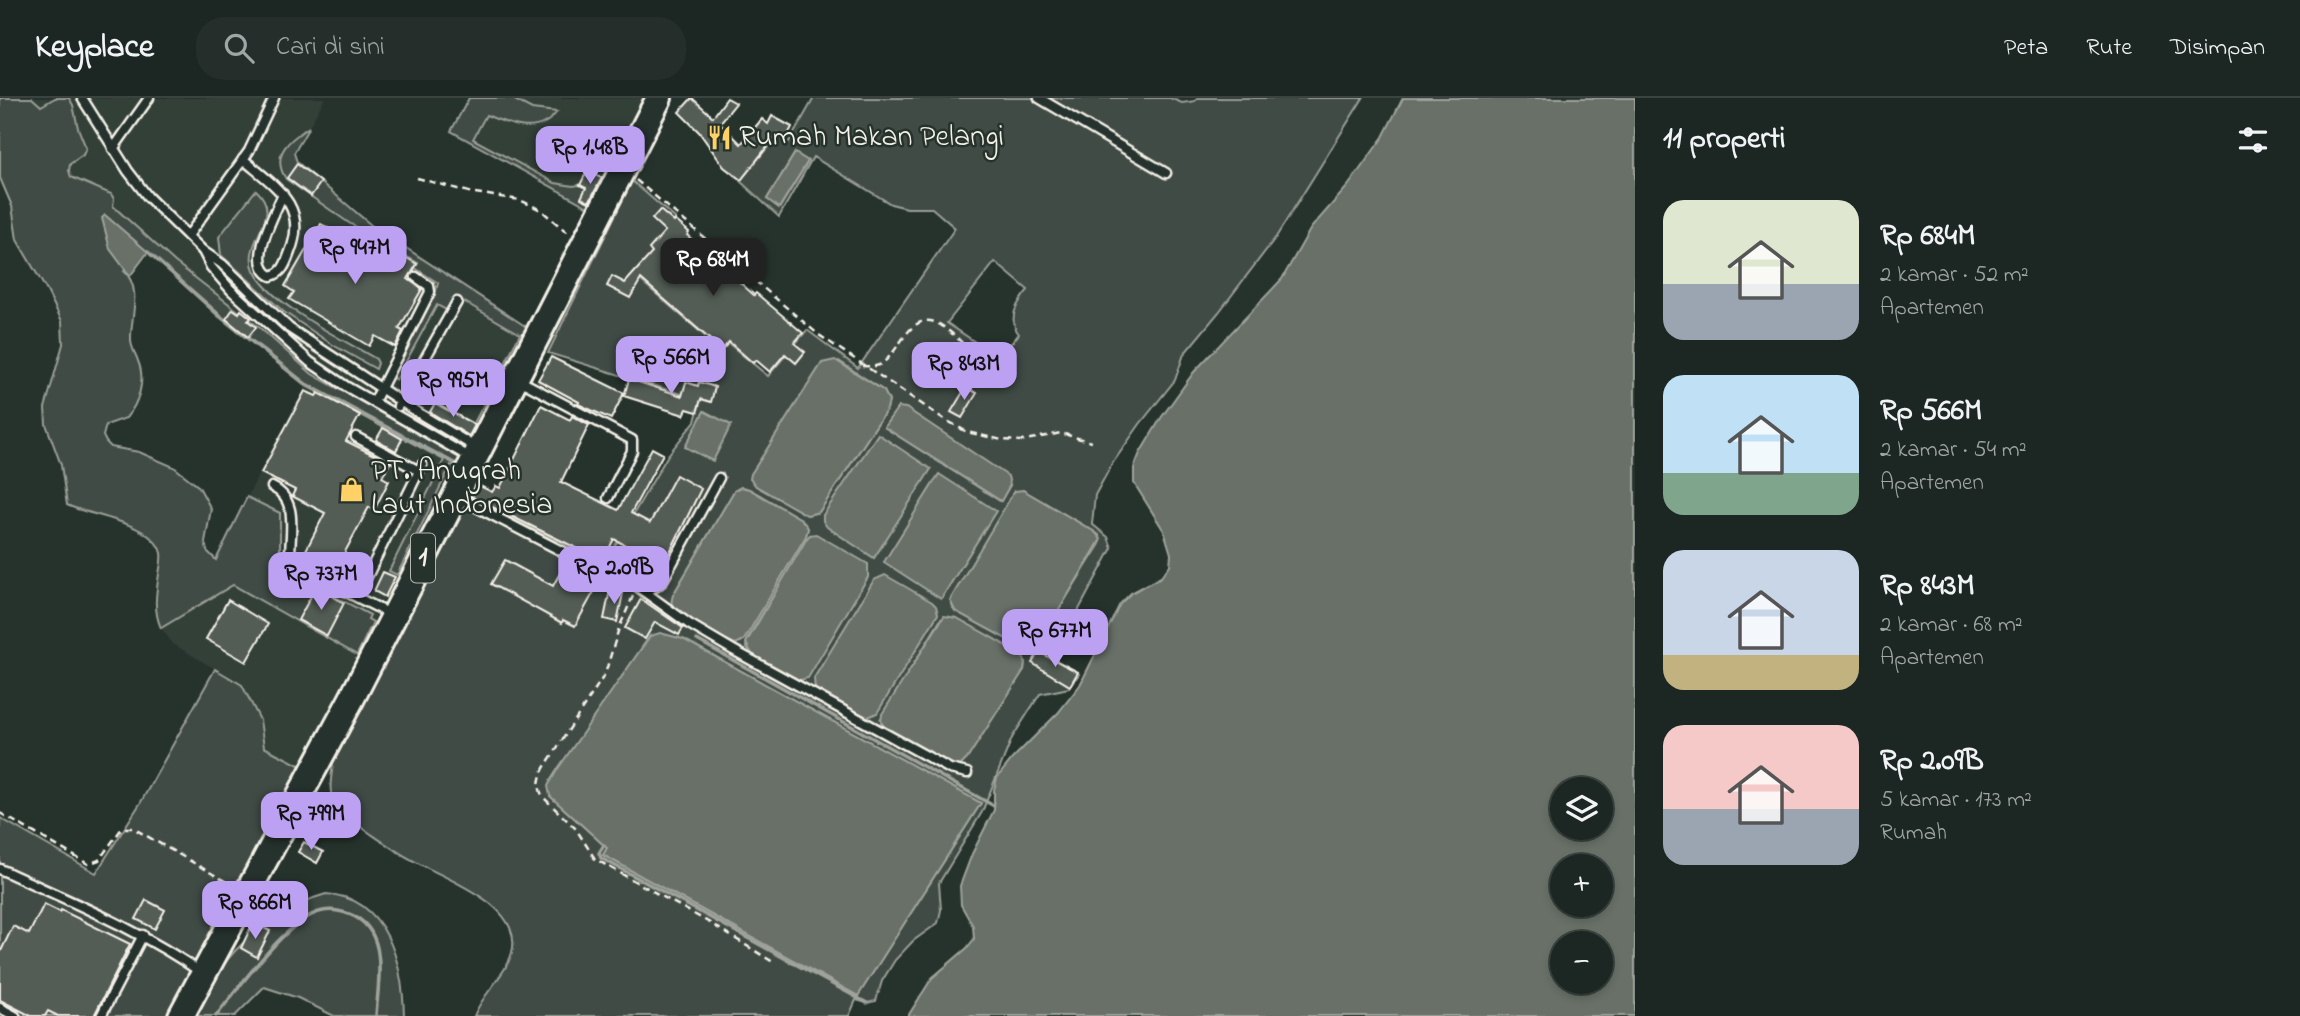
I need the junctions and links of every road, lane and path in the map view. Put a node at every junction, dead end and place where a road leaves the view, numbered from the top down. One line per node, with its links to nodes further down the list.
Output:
1 (82, 98): 6 (lane)
2 (149, 98): 6 (lane)
3 (274, 98): 7 (lane)
4 (659, 98): 8 (highway, 1)
5 (1039, 98): 9 (lane)
6 (113, 149): 12 (lane)
7 (243, 159): 11 (lane); 12 (lane)
8 (622, 169): 13 (highway, 1); 18 (path)
9 (1166, 173)
10 (417, 178): 13 (path)
11 (283, 194): 11 (lane)
12 (188, 236): 14 (lane)
13 (584, 244): 20 (highway, 1)
14 (203, 251): 21 (lane); 23 (lane)
15 (416, 278): 21 (lane)
16 (457, 302): 19 (lane)
17 (971, 351): 18 (path)
18 (862, 366): 27 (path)
19 (417, 373): 22 (lane); 24 (lane)
20 (514, 378): 28 (highway, 1); 32 (lane)
21 (380, 389): 23 (lane); 24 (lane)
22 (465, 398)
23 (374, 402): 25 (lane)
24 (401, 402): 25 (lane); 28 (lane)
25 (394, 414): 28 (lane)
26 (356, 437): 34 (lane)
27 (1091, 442)
28 (475, 454): 31 (highway, 1)
29 (719, 478): 33 (lane)
30 (272, 487): 34 (lane)
31 (454, 495): 33 (lane); 35 (highway, 1)
32 (608, 498)
33 (645, 590): 36 (lane); 41 (path)
34 (357, 597): 35 (lane)
35 (394, 616): 39 (highway, 1)
36 (967, 772)
37 (0, 813): 39 (path)
38 (0, 869): 40 (lane)
39 (246, 894): 42 (highway, 1)
40 (143, 935): 42 (lane); 45 (lane)
41 (773, 962)
42 (203, 974): 46 (highway, 1)
43 (0, 1008): 44 (lane)
44 (15, 1016)
45 (101, 1016)
46 (181, 1016)

